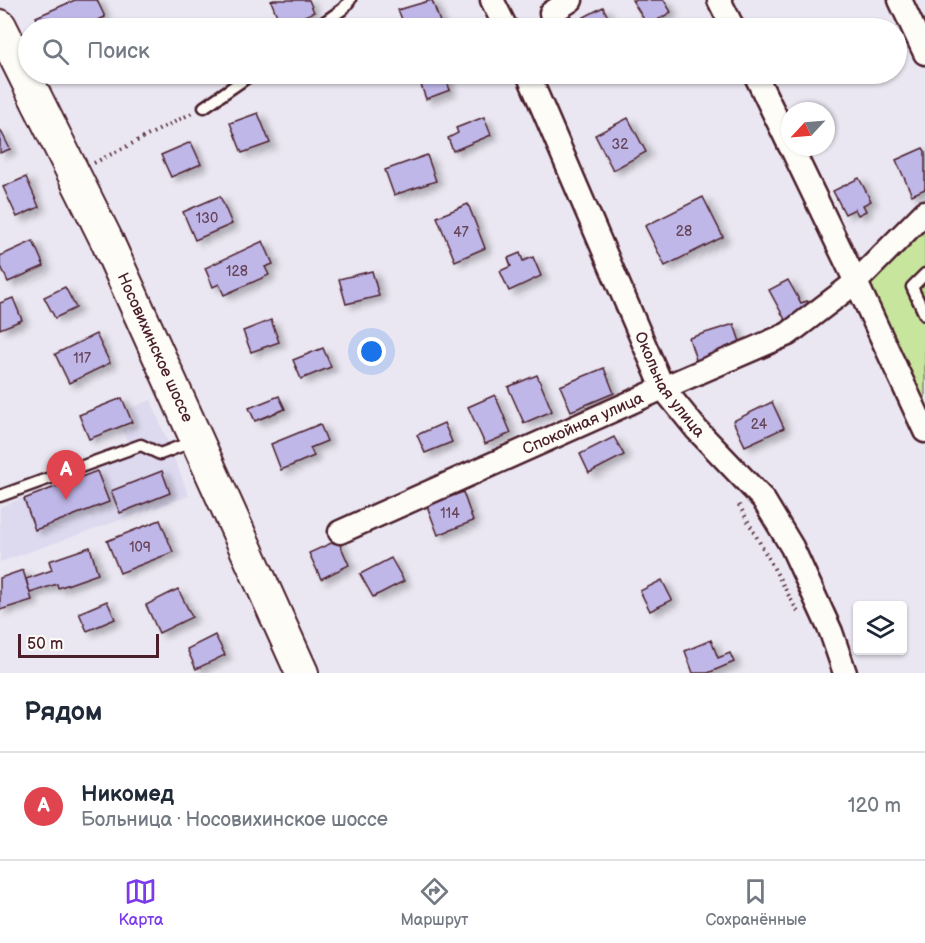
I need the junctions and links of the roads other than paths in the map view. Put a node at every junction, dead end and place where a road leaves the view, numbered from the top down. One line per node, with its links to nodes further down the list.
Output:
1 (350, 0): 7 (lane)
2 (492, 0): 8 (street)
3 (571, 0): 6 (street)
4 (719, 0): 9 (street)
5 (900, 0): 11 (street)
6 (551, 13)
7 (330, 18)
8 (501, 18)
9 (728, 18)
10 (0, 26): 12 (main road, Носовихинское шоссе)
11 (925, 53)
12 (18, 62)
13 (29, 84): 26 (main road, Носовихинское шоссе)
14 (237, 84): 17 (lane)
15 (532, 84): 24 (street, Окольная улица)
16 (760, 84): 18 (street)
17 (204, 107)
18 (781, 127)
19 (795, 156): 22 (street)
20 (925, 212): 22 (street, Спокойная улица)
21 (925, 274): 23 (lane)
22 (856, 282): 24 (street, Спокойная улица); 25 (street)
23 (925, 315)
24 (663, 388): 28 (street, Спокойная улица); 30 (street, Окольная улица)
25 (925, 431)
26 (198, 440): 27 (lane); 29 (main road, Носовихинское шоссе)
27 (0, 502)
28 (340, 532)
29 (302, 673)
30 (845, 673)

